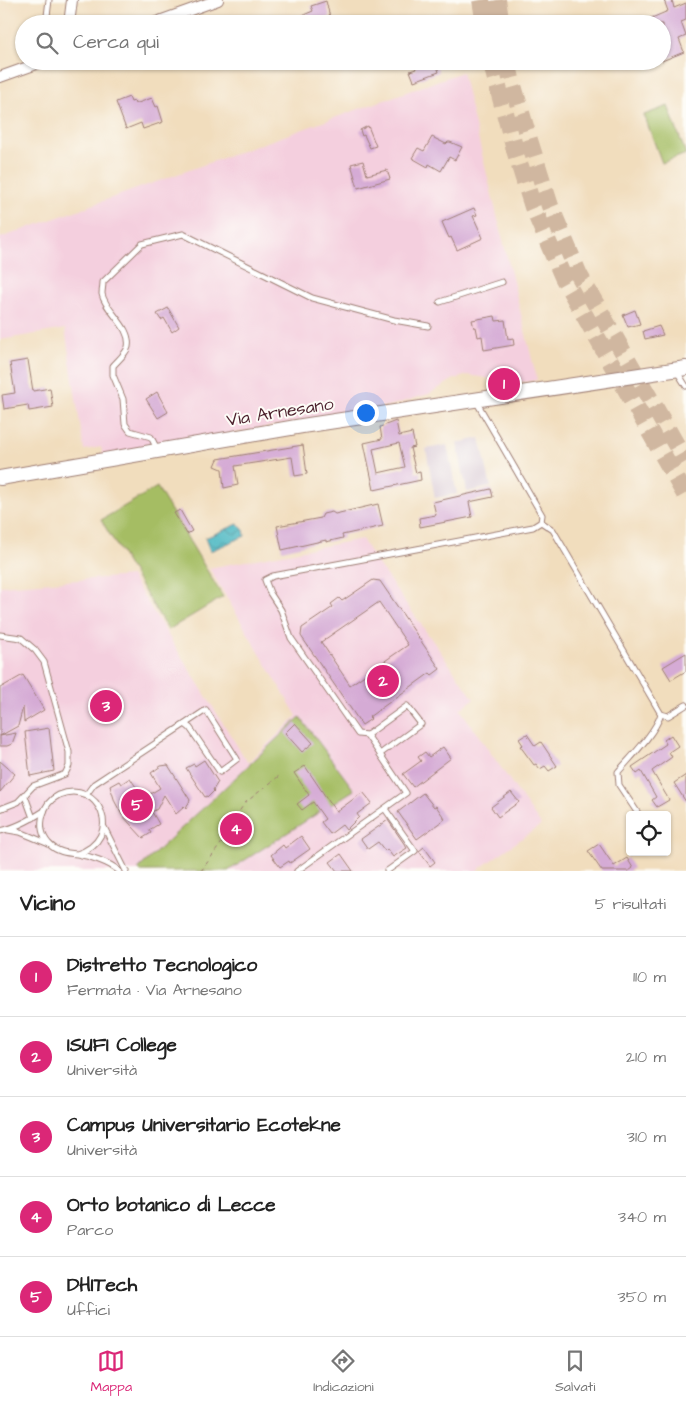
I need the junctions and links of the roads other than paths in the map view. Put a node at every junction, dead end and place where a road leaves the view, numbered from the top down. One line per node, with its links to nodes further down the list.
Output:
1 (49, 0): 4 (lane)
2 (72, 0): 5 (street)
3 (218, 0): 6 (street)
4 (47, 15)
5 (70, 15)
6 (176, 15)
7 (20, 70): 8 (street)
8 (0, 77)
9 (502, 282): 10 (lane)
10 (440, 302)
11 (428, 326): 15 (lane)
12 (681, 369): 13 (lane); 14 (main road, Via Arnesano)
13 (686, 386)
14 (476, 400): 15 (main road, Via Arnesano); 17 (lane)
15 (158, 451): 16 (main road, Via Arnesano)
16 (0, 478)
17 (541, 522): 20 (lane); 22 (lane)
18 (0, 635): 25 (lane)
19 (686, 705): 20 (lane)
20 (661, 714): 29 (lane)
21 (185, 724): 21 (lane); 24 (lane)
22 (367, 735): 23 (lane); 23 (lane)
23 (380, 754): 26 (lane)
24 (86, 795): 28 (lane); 31 (lane)
25 (24, 796): 27 (lane); 30 (lane)
26 (385, 808): 38 (lane); 39 (lane)
27 (0, 809)
28 (44, 811): 30 (lane); 34 (lane)
29 (636, 811)
30 (33, 818): 32 (lane)
31 (104, 827): 35 (lane); 37 (lane)
32 (7, 830): 33 (lane); 34 (lane)
33 (0, 831)
34 (49, 844): 35 (lane)
35 (77, 854): 36 (lane)
36 (119, 871)
37 (126, 871)
38 (297, 871)
39 (387, 871)

